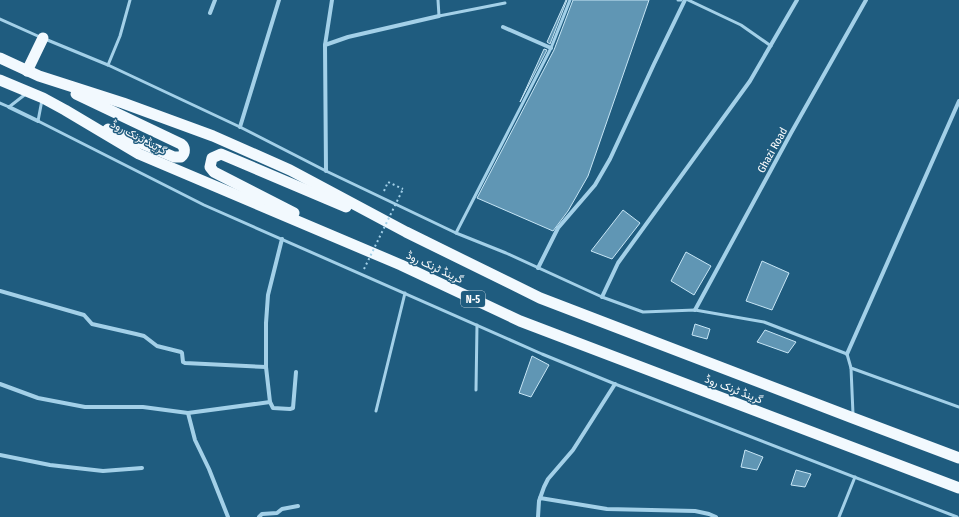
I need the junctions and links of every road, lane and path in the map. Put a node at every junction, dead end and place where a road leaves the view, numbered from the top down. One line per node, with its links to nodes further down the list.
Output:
1 (130, 0): 20 (lane)
2 (215, 0): 11 (street)
3 (279, 0): 31 (street)
4 (332, 0): 16 (street)
5 (438, 0): 12 (lane)
6 (570, 0): 18 (lane)
7 (686, 0): 17 (lane); 38 (street)
8 (798, 0): 17 (street)
9 (866, 0): 43 (street, Ghazi Road)
10 (505, 3): 12 (lane)
11 (210, 13)
12 (439, 16): 16 (street)
13 (0, 19): 15 (lane)
14 (503, 27): 18 (street)
15 (43, 38): 20 (lane); 21 (highway)
16 (325, 45): 32 (street)
17 (771, 46): 42 (street)
18 (551, 48): 35 (lane)
19 (0, 58): 21 (highway, گرینڈ ٹرنک روڈ)
20 (108, 66): 31 (lane)
21 (27, 71): 22 (highway, گرینڈ ٹرنک روڈ)
22 (39, 76): 29 (highway); 34 (highway, گرینڈ ٹرنک روڈ)
23 (0, 80): 24 (highway, گرینڈ ٹرنک روڈ / N-5)
24 (28, 92): 25 (highway, گرینڈ ٹرنک روڈ / N-5); 28 (lane)
25 (43, 98): 29 (highway, گرینڈ ٹرنک روڈ / N-5); 30 (lane)
26 (959, 101): 45 (street)
27 (0, 103): 28 (lane)
28 (9, 107): 30 (street)
29 (65, 110): 37 (highway, گرینڈ ٹرنک روڈ / N-5)
30 (38, 121): 36 (lane)
31 (240, 127): 32 (lane)
32 (326, 171): 33 (lane)
33 (381, 196): 35 (lane); 39 (path, bridge)
34 (406, 232): 37 (highway); 56 (highway, گرینڈ ٹرنک روڈ)
35 (456, 232): 38 (lane)
36 (282, 239): 41 (lane); 46 (street)
37 (400, 265): 61 (highway, گرینڈ ٹرنک روڈ / N-5)
38 (538, 268): 42 (lane)
39 (364, 269)
40 (0, 290): 46 (street)
41 (405, 293): 44 (lane); 54 (lane)
42 (602, 297): 43 (lane)
43 (695, 310): 45 (lane)
44 (478, 325): 50 (lane); 51 (lane)
45 (847, 354): 47 (lane)
46 (266, 367): 52 (street)
47 (851, 368): 53 (lane); 56 (lane)
48 (296, 372): 52 (street)
49 (0, 384): 55 (street)
50 (615, 384): 60 (lane); 62 (street)
51 (476, 390)
52 (270, 402): 55 (street)
53 (959, 407)
54 (376, 411)
55 (188, 413): 65 (street)
56 (853, 418): 58 (highway, گرینڈ ٹرنک روڈ)
57 (0, 455): 59 (street)
58 (959, 458)
59 (142, 468)
60 (855, 477): 69 (lane); 70 (lane)
61 (959, 488)
62 (540, 498): 67 (street); 68 (street)
63 (298, 506): 64 (street)
64 (277, 515): 66 (street)
65 (228, 517)
66 (259, 517)
67 (538, 517)
68 (716, 517)
69 (839, 517)
70 (957, 517)

